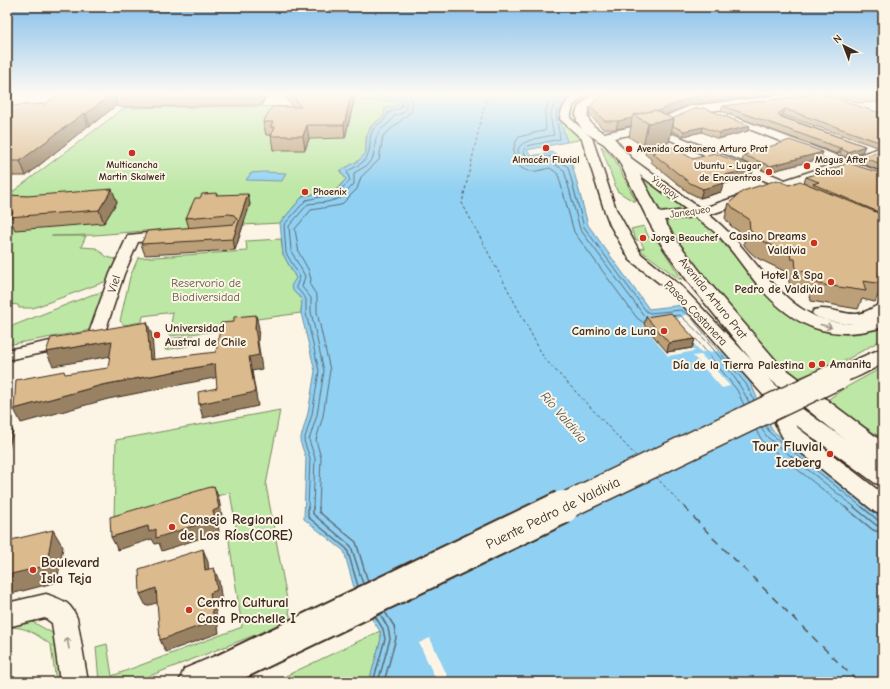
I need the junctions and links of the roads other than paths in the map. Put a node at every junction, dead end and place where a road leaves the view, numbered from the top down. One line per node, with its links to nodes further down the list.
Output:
1 (574, 126): 21 (street, Paseo Costanera)
2 (586, 126): 5 (main road, Avenida Arturo Prat)
3 (748, 126): 9 (street)
4 (650, 127): 5 (main road); 11 (street)
5 (601, 137): 8 (main road, Avenida Arturo Prat)
6 (862, 147): 7 (street)
7 (880, 151): 9 (street, Janequeo)
8 (624, 158): 13 (street, Yungay); 14 (main road, Avenida Arturo Prat)
9 (845, 163): 10 (street); 11 (street, Janequeo)
10 (883, 177)
11 (784, 185): 12 (street); 13 (street, Janequeo)
12 (803, 193)
13 (699, 213): 14 (street, Janequeo); 16 (street, Yungay)
14 (655, 217): 22 (main road, Avenida Arturo Prat)
15 (180, 234): 19 (street, Viel)
16 (771, 290): 17 (street, Yungay); 18 (street, Yungay, one-way to 18)
17 (883, 308)
18 (883, 322)
19 (7, 355)
20 (883, 355): 26 (main road, Puente Pedro de Valdivia, bridge)
21 (798, 416): 23 (street, Paseo Costanera); 24 (street)
22 (883, 456)
23 (883, 477)
24 (883, 506)
25 (7, 615): 27 (street, one-way to 25)
26 (208, 678)
27 (74, 682)

